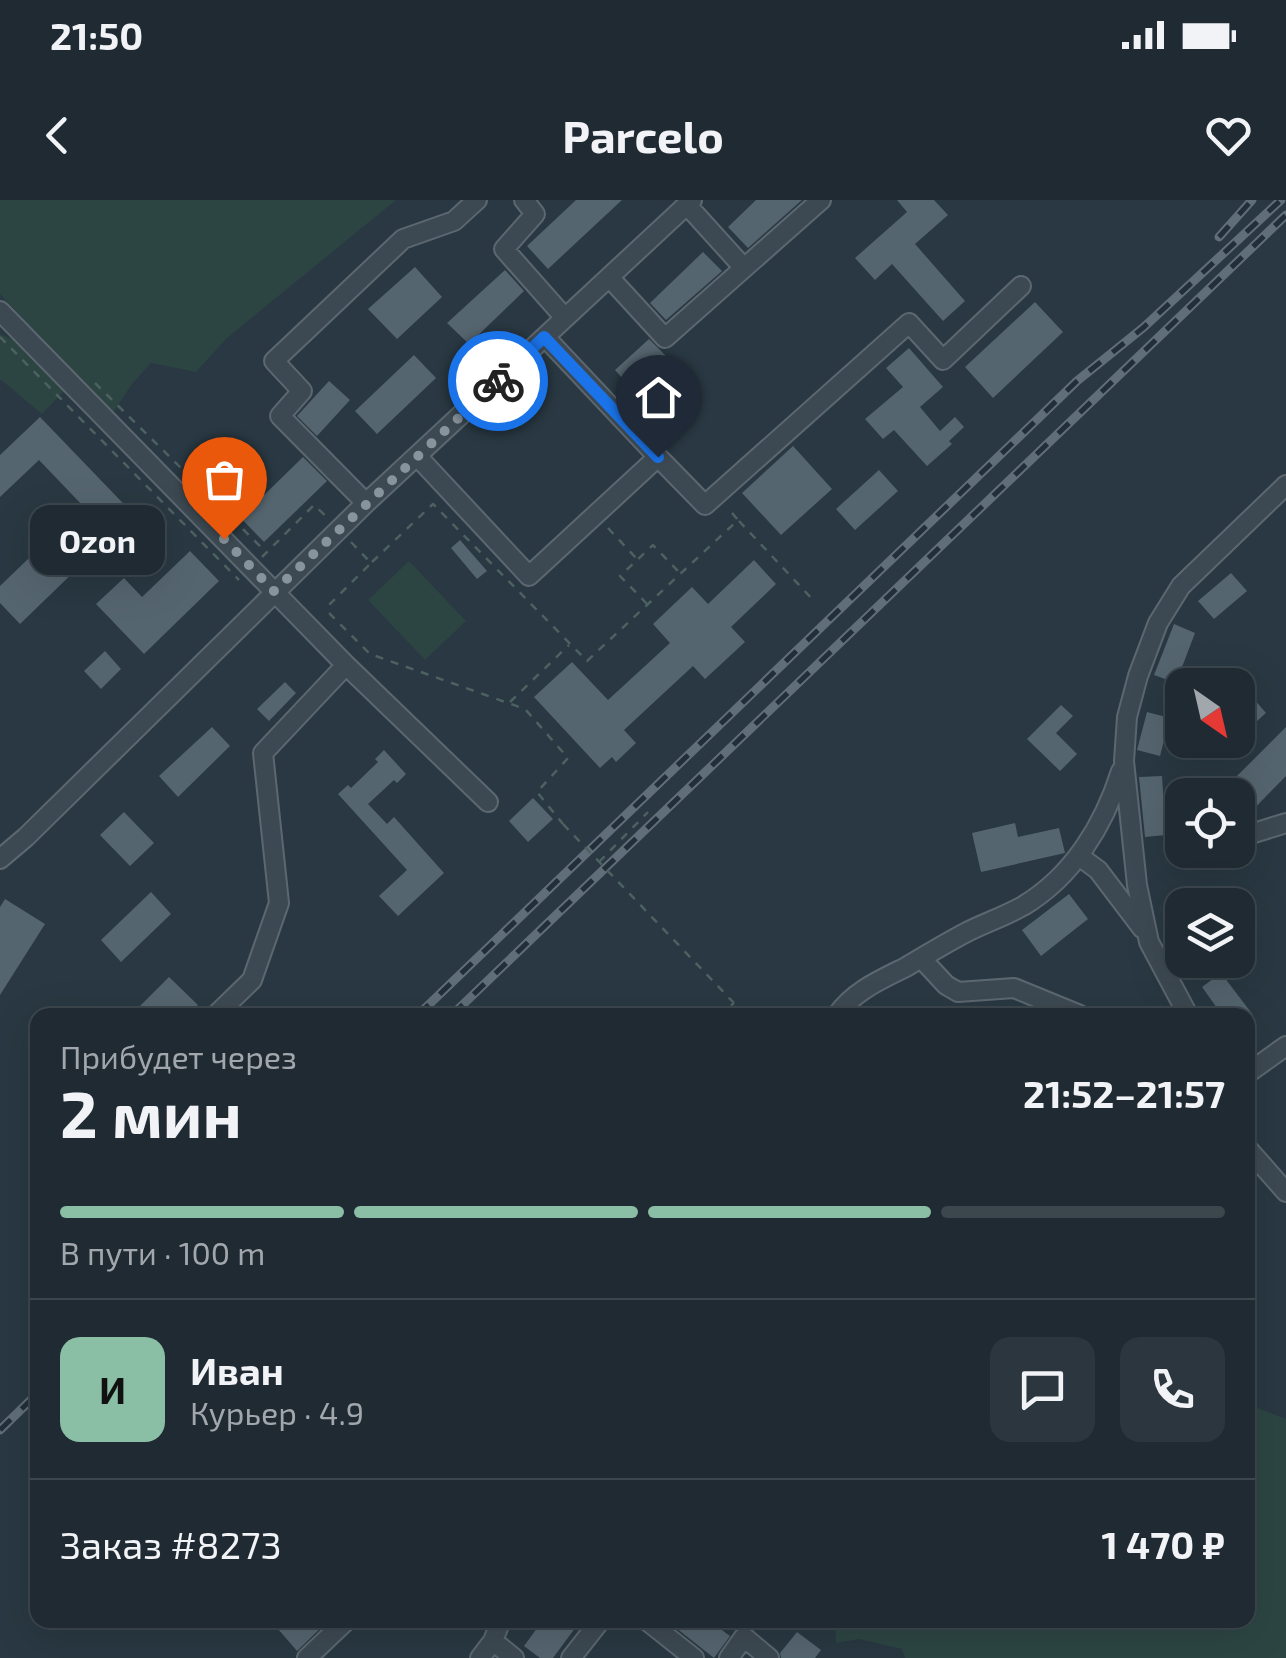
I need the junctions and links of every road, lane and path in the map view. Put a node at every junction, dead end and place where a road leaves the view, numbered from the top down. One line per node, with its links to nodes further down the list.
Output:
1 (477, 200): 16 (street)
2 (524, 200): 9 (street)
3 (821, 200): 5 (street)
4 (690, 202): 5 (street); 6 (street)
5 (744, 268): 6 (street)
6 (609, 277): 9 (street)
7 (1021, 286): 15 (street)
8 (0, 311): 23 (street)
9 (565, 318): 10 (street)
10 (544, 337): 12 (street); 13 (street)
11 (94, 382): 19 (path)
12 (416, 456): 13 (street); 16 (street)
13 (658, 457): 15 (street)
14 (1286, 485): 29 (street)
15 (716, 495): 17 (path)
16 (366, 504): 23 (street)
17 (738, 520): 22 (path); 24 (path)
18 (606, 526): 20 (path)
19 (267, 552)
20 (638, 560): 22 (path); 25 (path)
21 (372, 563): 26 (path)
22 (680, 573): 25 (path)
23 (274, 591): 27 (street); 36 (street)
24 (815, 602)
25 (647, 604): 26 (path)
26 (570, 644): 28 (path)
27 (346, 665): 31 (street); 40 (street)
28 (509, 703)
29 (1124, 761): 35 (street); 38 (street)
30 (540, 799): 37 (path, bridge)
31 (488, 802)
32 (648, 812): 37 (path)
33 (1286, 823): 34 (street)
34 (1255, 833)
35 (1079, 856): 38 (street); 39 (street)
36 (0, 859)
37 (598, 862): 41 (path, bridge)
38 (1148, 937): 44 (street)
39 (921, 958): 42 (street); 43 (street)
40 (223, 1008)
41 (727, 1008)
42 (843, 1008)
43 (1063, 1008)
44 (1184, 1008)
45 (1286, 1046): 46 (street)
46 (1255, 1068)
47 (1255, 1159): 48 (street)
48 (1286, 1192)
49 (339, 1628): 54 (street)
50 (498, 1628): 53 (street)
51 (595, 1628): 58 (street)
52 (656, 1628): 59 (street)
53 (493, 1641): 55 (street); 56 (street); 57 (street)
54 (307, 1658)
55 (480, 1658)
56 (504, 1658)
57 (514, 1658)
58 (571, 1658)
59 (694, 1658)
60 (729, 1658): 61 (street)
61 (769, 1658)

